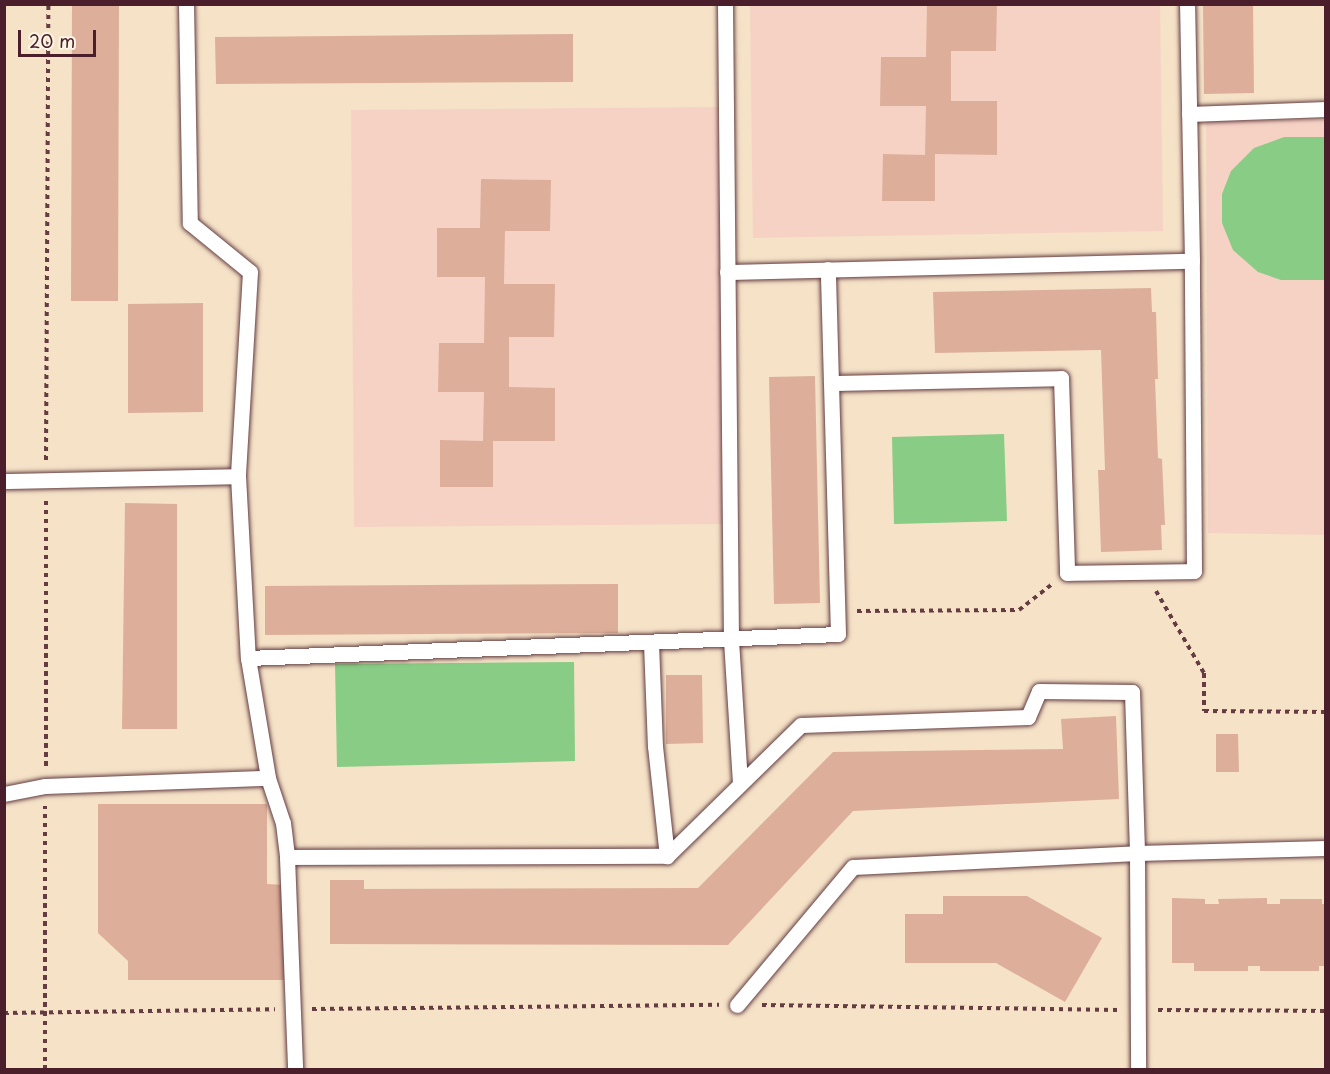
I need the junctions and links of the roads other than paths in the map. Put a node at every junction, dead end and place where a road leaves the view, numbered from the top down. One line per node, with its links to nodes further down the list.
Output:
1 (186, 4): 10 (lane)
2 (725, 4): 8 (lane)
3 (1187, 4): 5 (lane)
4 (1326, 109): 5 (lane)
5 (1189, 114): 6 (lane)
6 (1192, 261): 7 (lane); 9 (lane)
7 (828, 269): 8 (lane); 9 (lane)
8 (727, 272): 12 (lane)
9 (831, 383): 12 (lane)
10 (238, 476): 11 (lane); 14 (lane)
11 (4, 482)
12 (732, 640): 13 (lane); 16 (lane)
13 (651, 643): 14 (lane); 20 (lane)
14 (248, 658): 15 (lane)
15 (268, 778): 17 (lane); 21 (lane)
16 (740, 783): 19 (lane); 20 (lane)
17 (4, 794)
18 (1326, 848): 19 (lane)
19 (1137, 853): 22 (lane); 24 (lane)
20 (667, 856): 21 (lane)
21 (287, 858): 23 (lane)
22 (737, 1005)
23 (295, 1070)
24 (1138, 1070)

